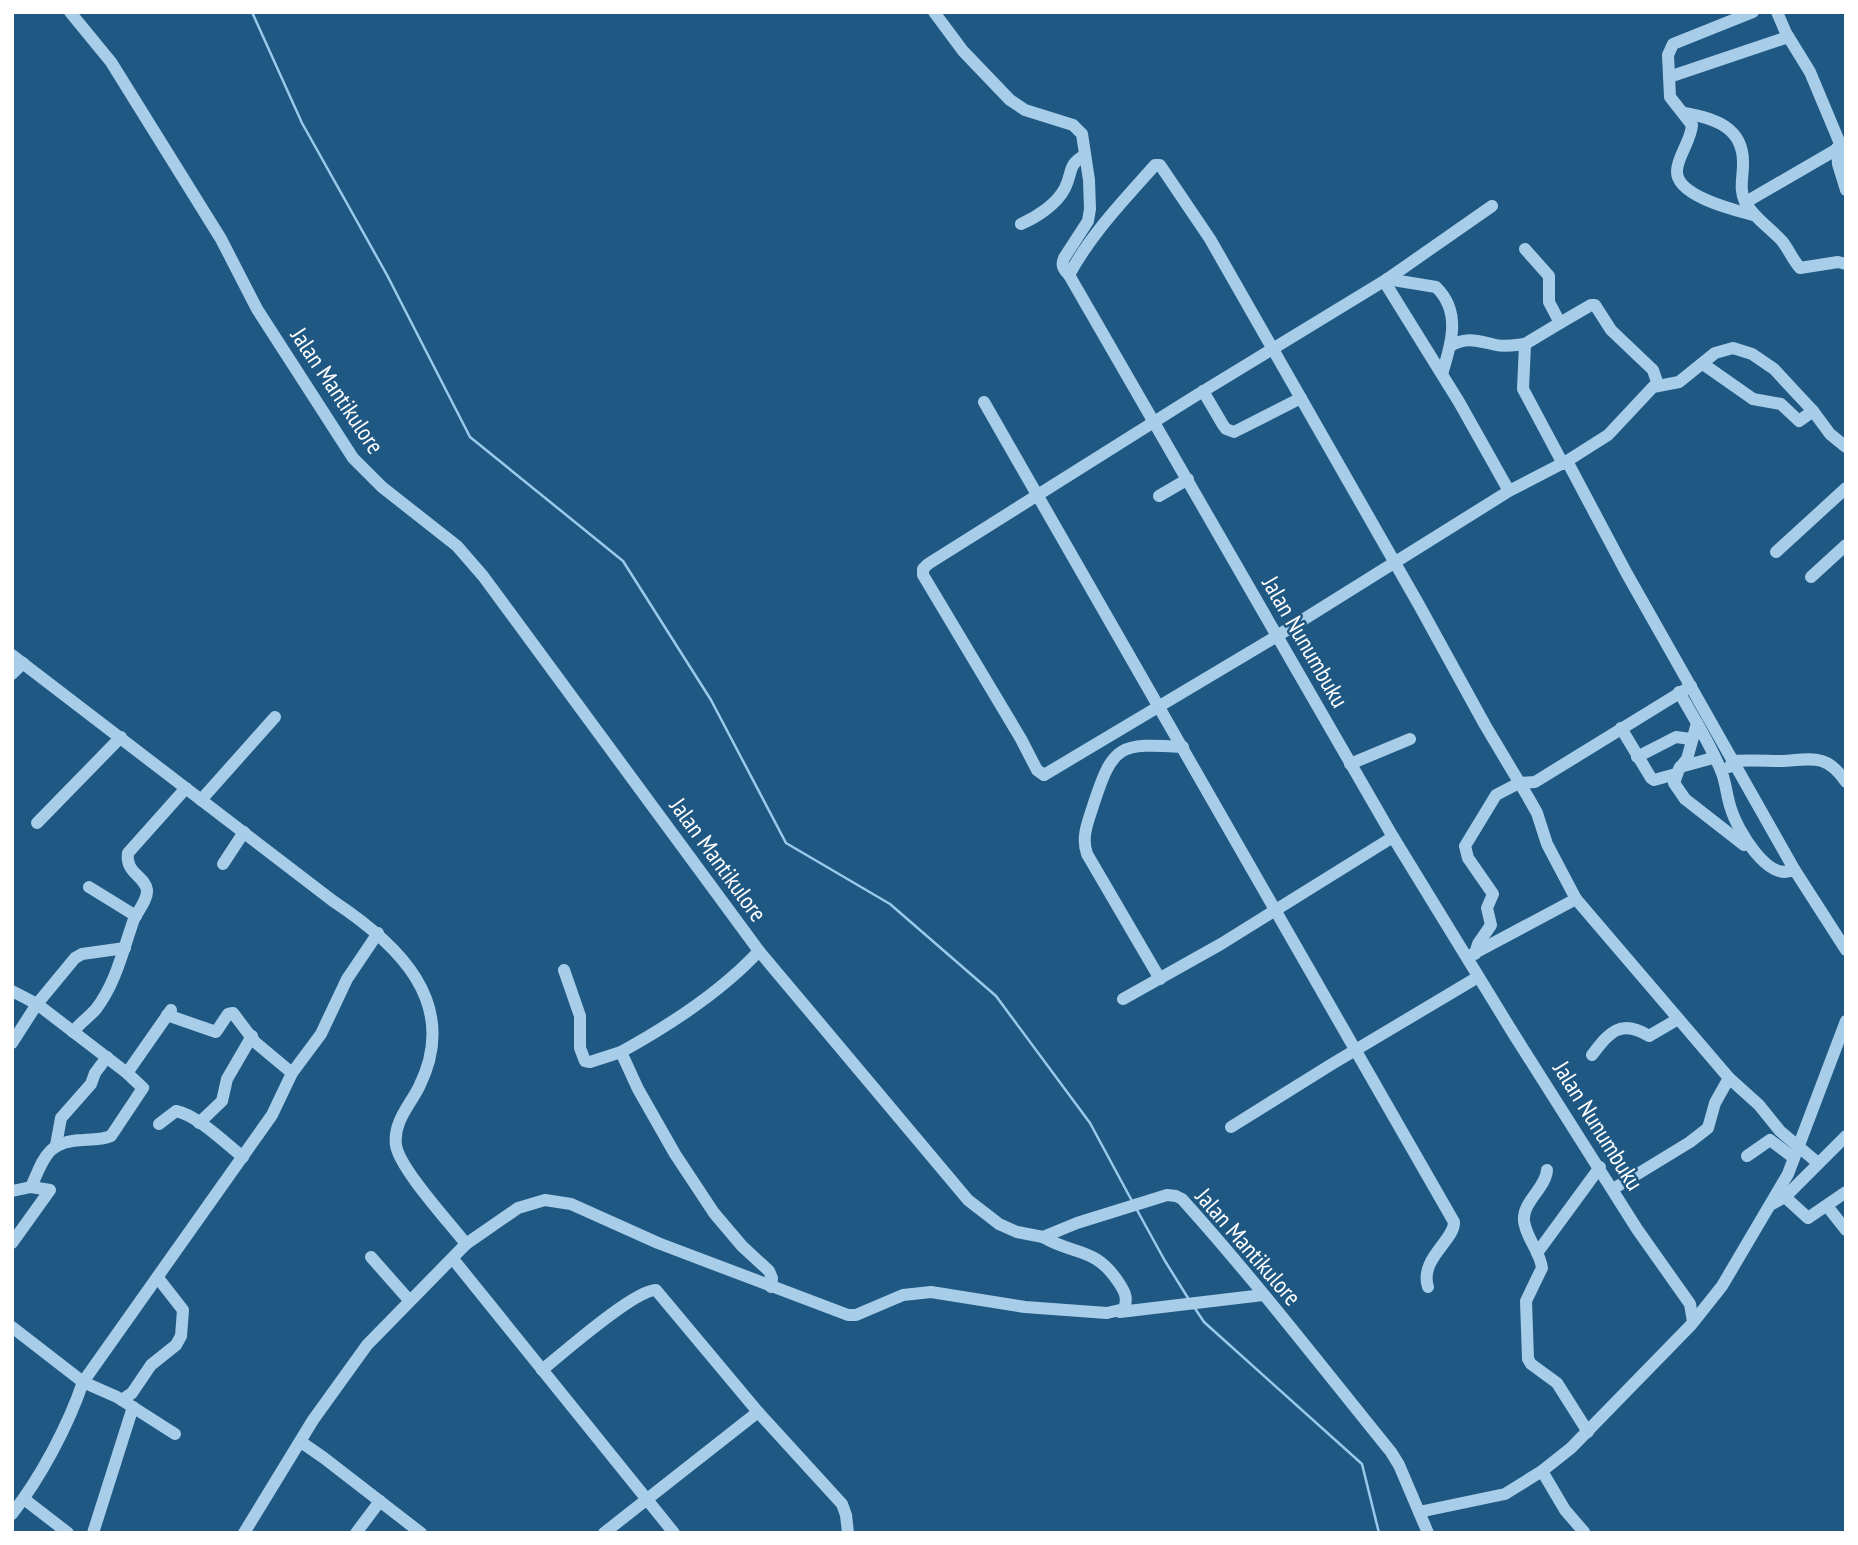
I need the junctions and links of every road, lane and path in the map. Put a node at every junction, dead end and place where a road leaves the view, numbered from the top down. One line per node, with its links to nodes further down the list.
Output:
1 (70, 12): 77 (street, Jalan Mantikulore)
2 (934, 12): 9 (street)
3 (1753, 12): 6 (street)
4 (1777, 12): 5 (street)
5 (1788, 37): 6 (street); 8 (street)
6 (1669, 77): 7 (street)
7 (1684, 113): 11 (street); 13 (street)
8 (1842, 149): 10 (street); 11 (street)
9 (1086, 155): 14 (street); 17 (street)
10 (1846, 190)
11 (1746, 202): 13 (street)
12 (1492, 206): 18 (street)
13 (1753, 215): 16 (street)
14 (1021, 224)
15 (1525, 249): 19 (street)
16 (1846, 264)
17 (1069, 275): 22 (street); 30 (street, Jalan Nunumbuku)
18 (1386, 280): 21 (street); 22 (street); 24 (street)
19 (1560, 323): 20 (street); 25 (street)
20 (1525, 344): 21 (street); 32 (street)
21 (1450, 346): 24 (street)
22 (1273, 350): 26 (street); 27 (street)
23 (1703, 364): 25 (street); 29 (street); 29 (street)
24 (1441, 374): 35 (street)
25 (1658, 384): 32 (street)
26 (1203, 391): 27 (street); 30 (street)
27 (1301, 398): 40 (street)
28 (985, 402): 36 (street)
29 (1814, 411): 31 (street)
30 (1153, 422): 33 (street, Jalan Nunumbuku); 36 (street)
31 (1846, 447)
32 (1565, 462): 35 (street); 45 (street)
33 (1188, 479): 37 (street); 42 (street, Jalan Nunumbuku)
34 (1846, 488): 39 (street)
35 (1508, 491): 40 (street)
36 (1037, 496): 46 (street); 46 (street)
37 (1159, 496)
38 (1846, 545): 41 (street)
39 (1776, 552)
40 (1394, 561): 42 (street); 61 (street)
41 (1811, 577)
42 (1277, 636): 46 (street); 57 (street, Jalan Nunumbuku)
43 (17, 659): 44 (street); 50 (street)
44 (12, 674)
45 (1685, 689): 48 (street); 49 (street); 56 (street)
46 (1160, 706): 53 (street)
47 (275, 718): 63 (street)
48 (1697, 723): 51 (street); 55 (street)
49 (1621, 728): 54 (street); 61 (street)
50 (121, 737): 62 (street); 64 (street)
51 (1691, 738): 54 (street); 58 (street)
52 (1410, 739): 57 (street)
53 (1183, 747): 72 (street); 81 (street)
54 (1637, 757): 58 (street)
55 (1713, 758): 58 (street); 60 (street)
56 (1734, 761): 59 (street); 60 (street); 69 (street)
57 (1350, 764): 66 (street, Jalan Nunumbuku)
58 (1678, 770): 67 (street)
59 (1843, 774)
60 (1723, 775): 67 (street)
61 (1519, 783): 71 (street); 78 (street)
62 (186, 788): 63 (street); 73 (street)
63 (201, 800): 65 (street)
64 (37, 823)
65 (244, 832): 68 (street); 74 (street)
66 (1393, 836): 72 (street); 78 (street, Jalan Nunumbuku)
67 (1760, 858): 69 (street)
68 (223, 864)
69 (1794, 869): 76 (street)
70 (89, 887): 73 (street)
71 (1576, 899): 78 (street); 85 (street)
72 (1275, 911): 81 (street); 91 (street)
73 (136, 916): 75 (street)
74 (378, 933): 97 (street); 121 (street)
75 (125, 947): 84 (street); 87 (street)
76 (1846, 950)
77 (760, 951): 92 (street); 119 (street, Jalan Mantikulore)
78 (1470, 956): 80 (street, Jalan Nunumbuku)
79 (564, 970): 92 (street)
80 (1478, 977): 91 (street); 109 (street, Jalan Nunumbuku)
81 (1160, 979): 83 (street)
82 (12, 991): 84 (street)
83 (1123, 999)
84 (37, 1004): 87 (street); 89 (street)
85 (1678, 1019): 93 (street); 98 (street)
86 (1846, 1021): 90 (street)
87 (74, 1032): 94 (street)
88 (252, 1036): 96 (street); 97 (street); 99 (street)
89 (12, 1043)
90 (1836, 1044): 95 (street); 103 (street)
91 (1356, 1050): 101 (street); 127 (street)
92 (621, 1052): 126 (street)
93 (1592, 1055)
94 (107, 1057): 96 (street); 104 (street)
95 (1846, 1058)
96 (127, 1073): 104 (street)
97 (292, 1073): 106 (street)
98 (1729, 1078): 103 (street); 112 (street)
99 (199, 1123): 100 (street); 106 (street)
100 (159, 1124)
101 (1231, 1127)
102 (1846, 1136): 108 (street)
103 (1799, 1144): 107 (street); 108 (street)
104 (56, 1145): 111 (street)
105 (1747, 1156): 107 (street)
106 (243, 1157): 125 (street)
107 (1794, 1158): 116 (street)
108 (1818, 1163): 115 (street)
109 (1600, 1167): 112 (street, Jalan Nunumbuku); 122 (street)
110 (1547, 1170): 122 (street)
111 (31, 1187): 113 (street); 120 (street)
112 (1613, 1189): 131 (street, Jalan Nunumbuku)
113 (12, 1191)
114 (1846, 1192): 117 (street)
115 (1784, 1197): 116 (street); 117 (street)
116 (1771, 1204): 131 (street)
117 (1827, 1206): 118 (street)
118 (1846, 1230)
119 (1043, 1237): 128 (street, Jalan Mantikulore); 130 (street)
120 (12, 1243)
121 (466, 1244): 124 (street); 126 (street)
122 (1538, 1253): 137 (street)
123 (371, 1257): 129 (street)
124 (453, 1259): 129 (street); 133 (street)
125 (158, 1278): 134 (street); 135 (street)
126 (771, 1287): 130 (street)
127 (1428, 1287)
128 (1257, 1297): 130 (street); 144 (street, Jalan Mantikulore)
129 (409, 1300): 139 (street)
130 (1120, 1312)
131 (1693, 1322): 137 (street)
132 (12, 1327): 134 (street)
133 (542, 1370): 136 (street); 142 (street)
134 (83, 1382): 135 (street); 141 (street)
135 (128, 1404): 138 (street); 148 (street)
136 (758, 1412): 142 (street); 154 (street)
137 (1588, 1432): 140 (street)
138 (175, 1434)
139 (301, 1442): 143 (street); 149 (street)
140 (1542, 1471): 144 (street); 146 (street)
141 (24, 1499): 145 (street); 147 (street)
142 (645, 1499): 152 (street); 153 (street)
143 (380, 1501): 150 (street); 151 (street)
144 (1419, 1512): 155 (street, Jalan Mantikulore)
145 (12, 1514)
146 (1584, 1532)
147 (68, 1533)
148 (93, 1533)
149 (244, 1533)
150 (356, 1533)
151 (421, 1533)
152 (604, 1533)
153 (674, 1533)
154 (848, 1533)
155 (1428, 1533)

